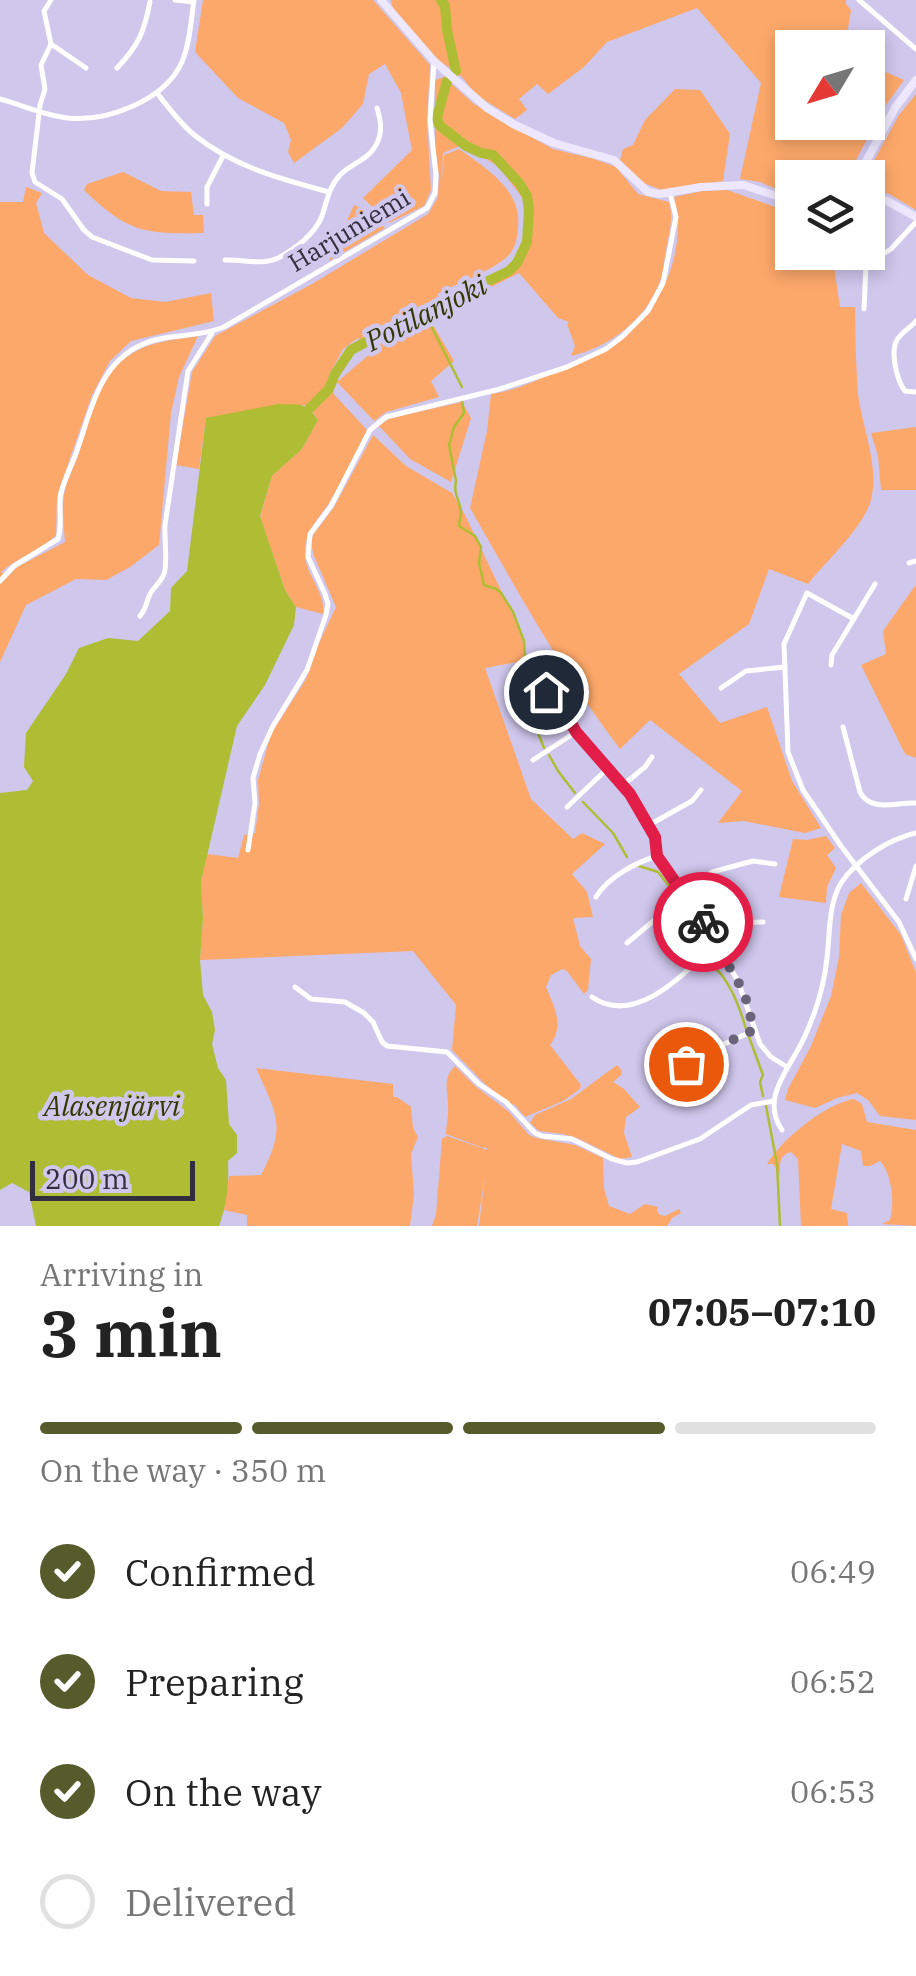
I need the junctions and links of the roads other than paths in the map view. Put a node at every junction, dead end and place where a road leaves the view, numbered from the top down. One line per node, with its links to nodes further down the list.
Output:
1 (51, 0): 8 (street)
2 (163, 0): 6 (street)
3 (175, 0): 7 (street)
4 (381, 0): 10 (street)
5 (859, 0): 9 (street)
6 (149, 1): 12 (street)
7 (193, 1): 14 (street)
8 (51, 44): 11 (street); 17 (street)
9 (916, 48)
10 (434, 61): 21 (street); 30 (street, Harjuniemi)
11 (86, 68)
12 (117, 68)
13 (916, 80): 19 (street)
14 (157, 92): 17 (street); 18 (street)
15 (0, 99): 17 (street)
16 (377, 108): 20 (street)
17 (40, 111): 27 (street)
18 (224, 155): 20 (street); 24 (street)
19 (867, 160)
20 (329, 192): 26 (street)
21 (670, 192): 22 (street); 51 (street)
22 (775, 195)
23 (885, 201): 25 (street)
24 (207, 204)
25 (916, 220): 28 (street)
26 (225, 260)
27 (194, 261)
28 (864, 309)
29 (916, 321): 31 (street)
30 (214, 331): 32 (street, Harjuniemi); 34 (street, Harjuniemi)
31 (916, 392)
32 (0, 581)
33 (875, 584): 35 (street)
34 (140, 616)
35 (854, 619): 36 (street); 37 (street)
36 (831, 664)
37 (785, 667): 38 (street); 54 (street)
38 (721, 688)
39 (512, 702): 41 (street)
40 (844, 727): 47 (street)
41 (576, 732): 43 (street); 44 (street)
42 (652, 756): 45 (street)
43 (533, 760)
44 (608, 768): 45 (street); 48 (street)
45 (623, 785): 49 (street)
46 (702, 790): 49 (street)
47 (916, 803)
48 (567, 807)
49 (649, 825): 52 (street)
50 (916, 833): 54 (street)
51 (248, 850)
52 (657, 856): 56 (street); 57 (street)
53 (775, 864): 56 (street)
54 (856, 866): 62 (street); 67 (street)
55 (916, 866): 58 (street)
56 (684, 894): 60 (street); 61 (street)
57 (596, 898)
58 (906, 899)
59 (763, 922): 61 (street)
60 (627, 942)
61 (716, 944): 64 (street); 65 (street)
62 (916, 959)
63 (295, 987): 68 (street)
64 (592, 997)
65 (754, 1030): 66 (street); 67 (street)
66 (686, 1064)
67 (787, 1067): 68 (street)
68 (774, 1101): 69 (street)
69 (782, 1130)

